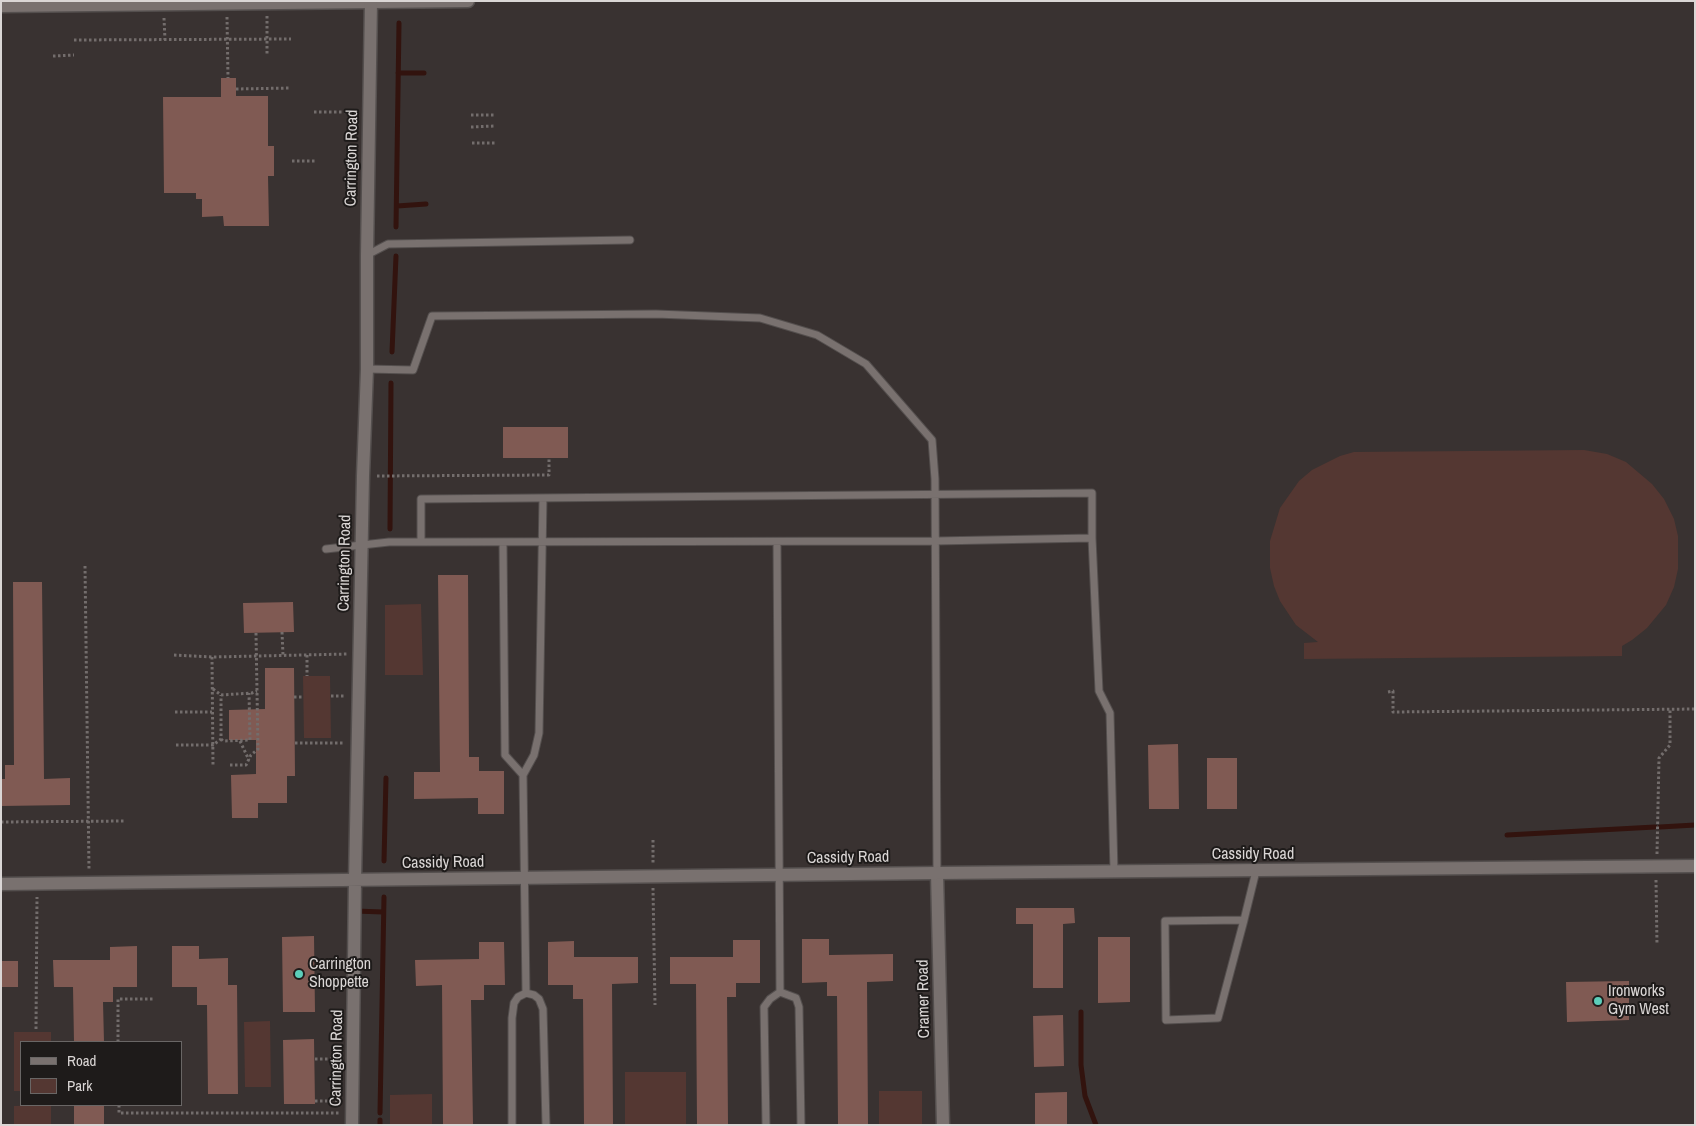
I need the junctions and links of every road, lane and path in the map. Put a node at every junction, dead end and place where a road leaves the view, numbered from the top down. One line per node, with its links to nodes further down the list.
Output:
1 (468, 1): 2 (street)
2 (371, 2): 3 (street); 29 (street, Carrington Road)
3 (268, 3): 5 (street); 8 (path)
4 (164, 4): 5 (street); 6 (street); 11 (path)
5 (227, 4): 7 (path)
6 (1, 6)
7 (227, 39): 8 (path); 11 (path); 15 (path)
8 (268, 39): 9 (path); 14 (path)
9 (291, 39)
10 (74, 40): 11 (path)
11 (164, 40)
12 (74, 55): 13 (path)
13 (52, 56)
14 (268, 56)
15 (228, 78)
16 (291, 88): 17 (path)
17 (236, 89)
18 (314, 112): 19 (path)
19 (348, 112)
20 (472, 115): 21 (path)
21 (494, 115)
22 (472, 126): 23 (path)
23 (494, 126)
24 (472, 143): 25 (path)
25 (494, 143)
26 (292, 161): 27 (path)
27 (315, 161)
28 (630, 240): 29 (lane)
29 (367, 254): 30 (street, Carrington Road)
30 (367, 369): 33 (lane); 41 (street, Carrington Road)
31 (549, 458): 32 (path)
32 (382, 476)
33 (935, 495): 34 (lane); 35 (lane); 36 (lane)
34 (543, 498): 37 (lane); 39 (lane)
35 (1092, 538): 36 (lane); 81 (lane)
36 (935, 541): 40 (lane); 82 (lane)
37 (421, 542): 38 (lane); 41 (lane)
38 (503, 542): 39 (lane); 73 (lane)
39 (543, 542): 40 (lane); 73 (lane)
40 (777, 542): 83 (lane)
41 (362, 546): 42 (lane); 46 (street, Carrington Road)
42 (326, 549)
43 (85, 566): 74 (path)
44 (282, 632): 48 (path)
45 (256, 633): 50 (path)
46 (360, 654): 49 (path); 66 (street, Carrington Road)
47 (174, 655): 51 (path)
48 (282, 655): 49 (path); 50 (path)
49 (307, 655): 52 (path)
50 (256, 656): 51 (path); 54 (path)
51 (212, 657): 53 (path)
52 (307, 676)
53 (212, 689): 57 (path); 63 (path)
54 (257, 691): 56 (path); 70 (path)
55 (1388, 692): 60 (path)
56 (250, 693): 57 (path); 65 (path)
57 (221, 695): 64 (path)
58 (294, 697): 59 (path)
59 (303, 697)
60 (1670, 709): 61 (path); 79 (path)
61 (1695, 709)
62 (175, 712): 63 (path)
63 (212, 712): 69 (path)
64 (221, 739): 65 (path); 69 (path)
65 (240, 741): 70 (path)
66 (358, 742): 67 (path); 86 (street, Carrington Road)
67 (295, 743)
68 (176, 745): 69 (path)
69 (213, 745): 71 (path)
70 (248, 760): 72 (path)
71 (213, 766)
72 (230, 766)
73 (523, 775): 85 (lane)
74 (88, 821): 75 (path); 76 (path); 87 (path)
75 (125, 821)
76 (1, 822)
77 (653, 840): 84 (path)
78 (1695, 866): 79 (street, Cassidy Road)
79 (1656, 867): 80 (street, Cassidy Road); 91 (path)
80 (1256, 871): 81 (street, Cassidy Road); 90 (lane)
81 (1114, 872): 82 (street, Cassidy Road)
82 (937, 873): 83 (street, Cassidy Road); 108 (street, Cramer Road)
83 (780, 876): 84 (street, Cassidy Road); 92 (lane)
84 (653, 877): 85 (street, Cassidy Road); 95 (path)
85 (526, 878): 86 (street, Cassidy Road); 93 (lane)
86 (355, 880): 87 (street, Cassidy Road); 99 (street, Carrington Road)
87 (89, 883): 89 (street, Cassidy Road)
88 (1, 884): 89 (street, Cassidy Road)
89 (37, 884): 96 (path)
90 (1244, 920): 90 (lane)
91 (1656, 945)
92 (780, 992): 106 (lane); 107 (lane)
93 (526, 993): 104 (lane); 105 (lane)
94 (155, 998): 97 (path)
95 (655, 1005)
96 (36, 1029)
97 (118, 1041)
98 (315, 1059): 99 (path)
99 (353, 1059): 101 (street, Carrington Road)
100 (315, 1101): 101 (path)
101 (353, 1101): 103 (street, Carrington Road)
102 (119, 1106): 103 (path)
103 (352, 1120)
104 (512, 1125)
105 (546, 1125)
106 (766, 1125)
107 (801, 1125)
108 (942, 1125)

